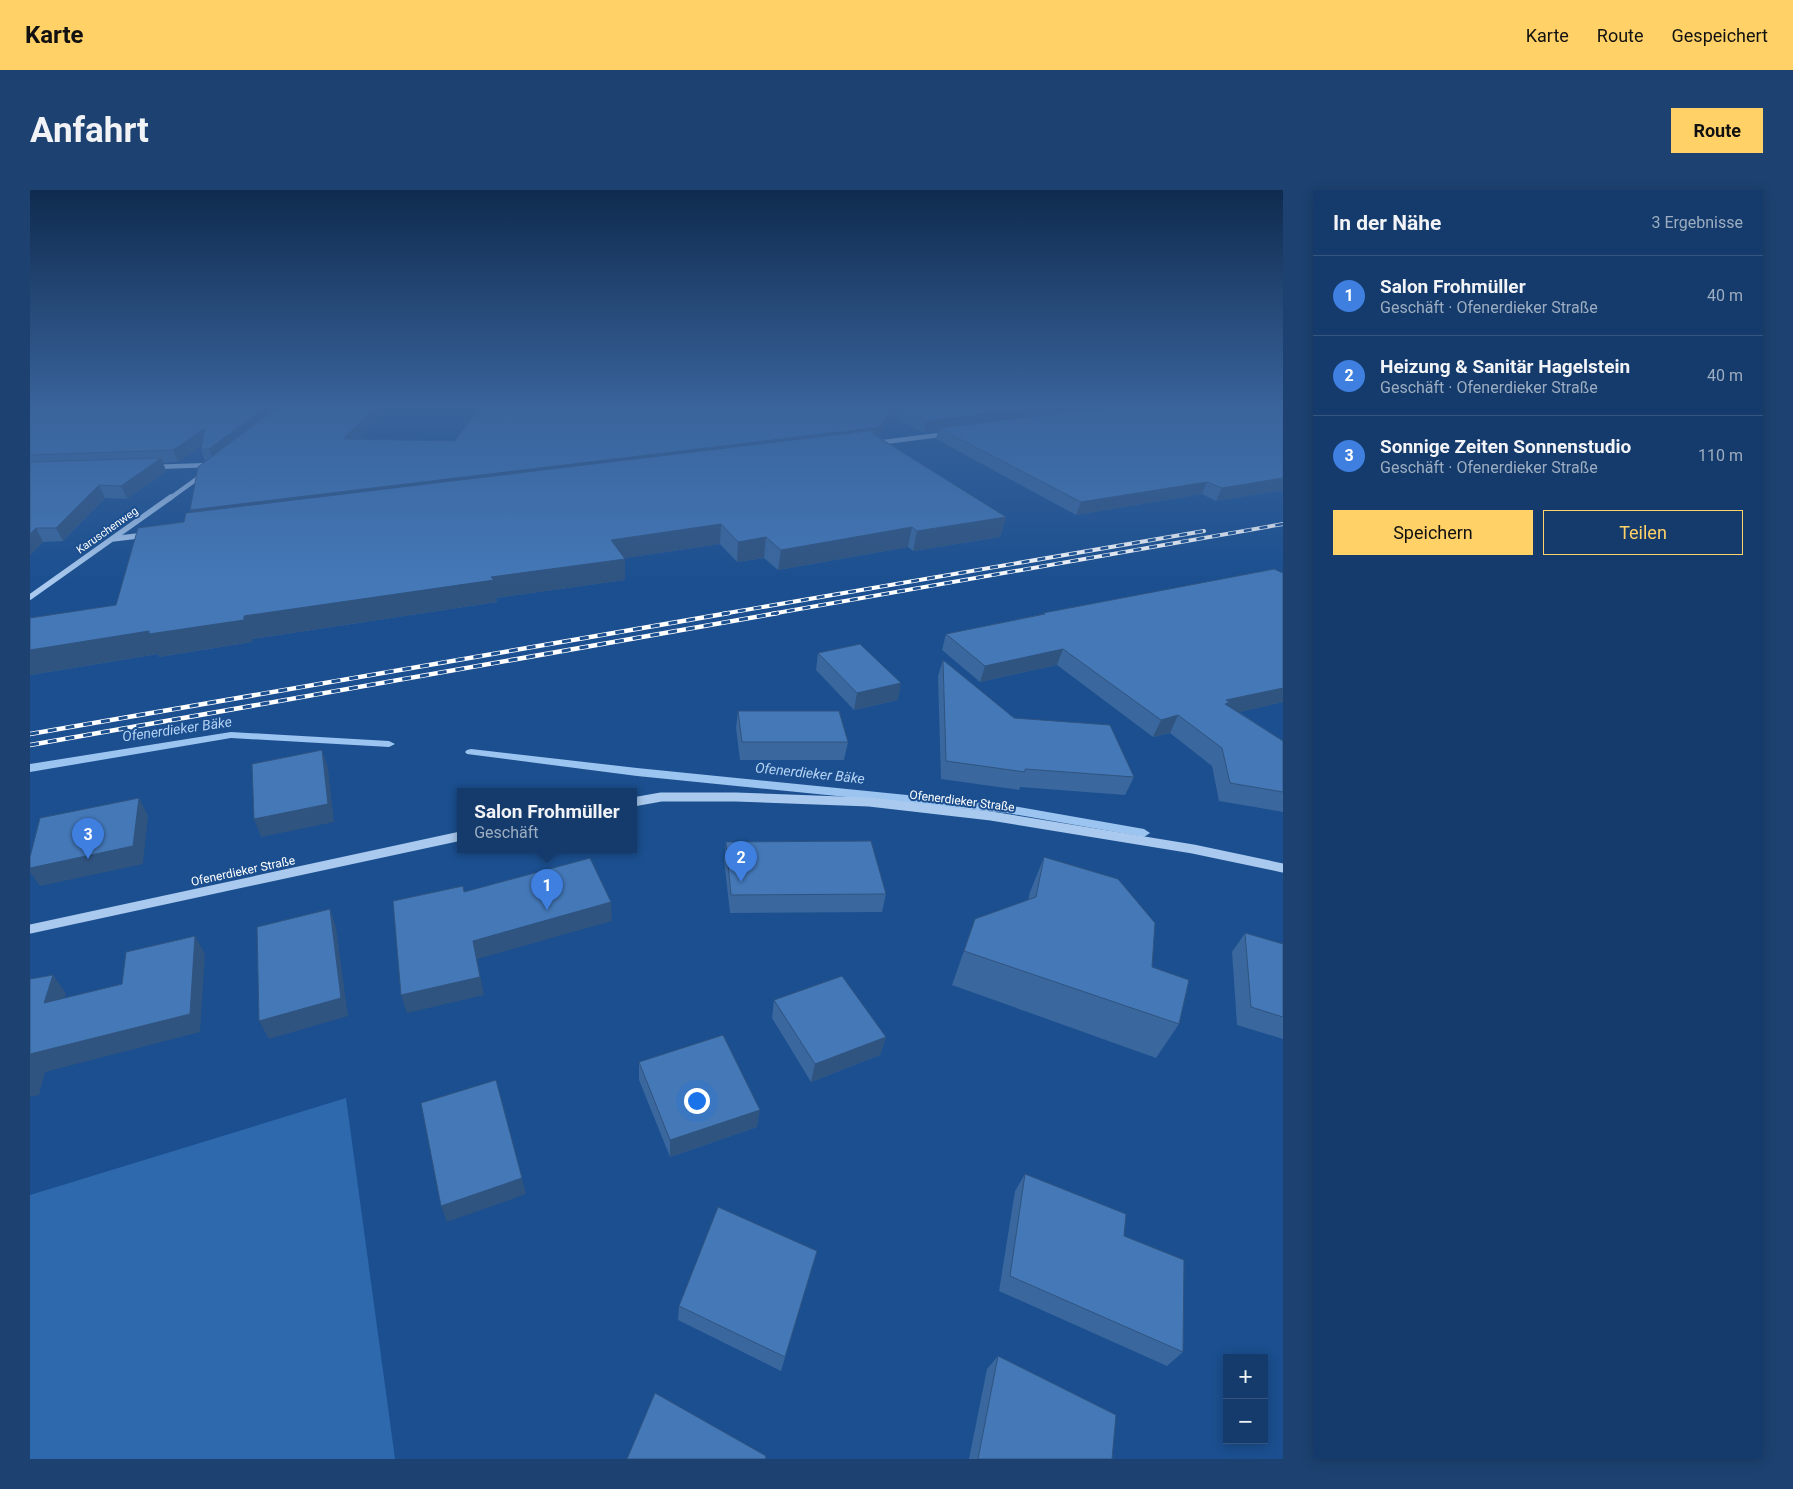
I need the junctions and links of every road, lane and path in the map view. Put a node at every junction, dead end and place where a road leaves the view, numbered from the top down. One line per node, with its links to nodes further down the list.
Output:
1 (208, 465): 3 (street, Karuschenweg)
2 (215, 465): 5 (street, Karuschenweg)
3 (148, 467)
4 (151, 534): 5 (street)
5 (112, 539): 6 (street, Karuschenweg)
6 (30, 597)
7 (637, 801): 9 (street, Ofenerdieker Straße)
8 (457, 837): 10 (street, Ofenerdieker Straße)
9 (1283, 868)
10 (30, 929)

